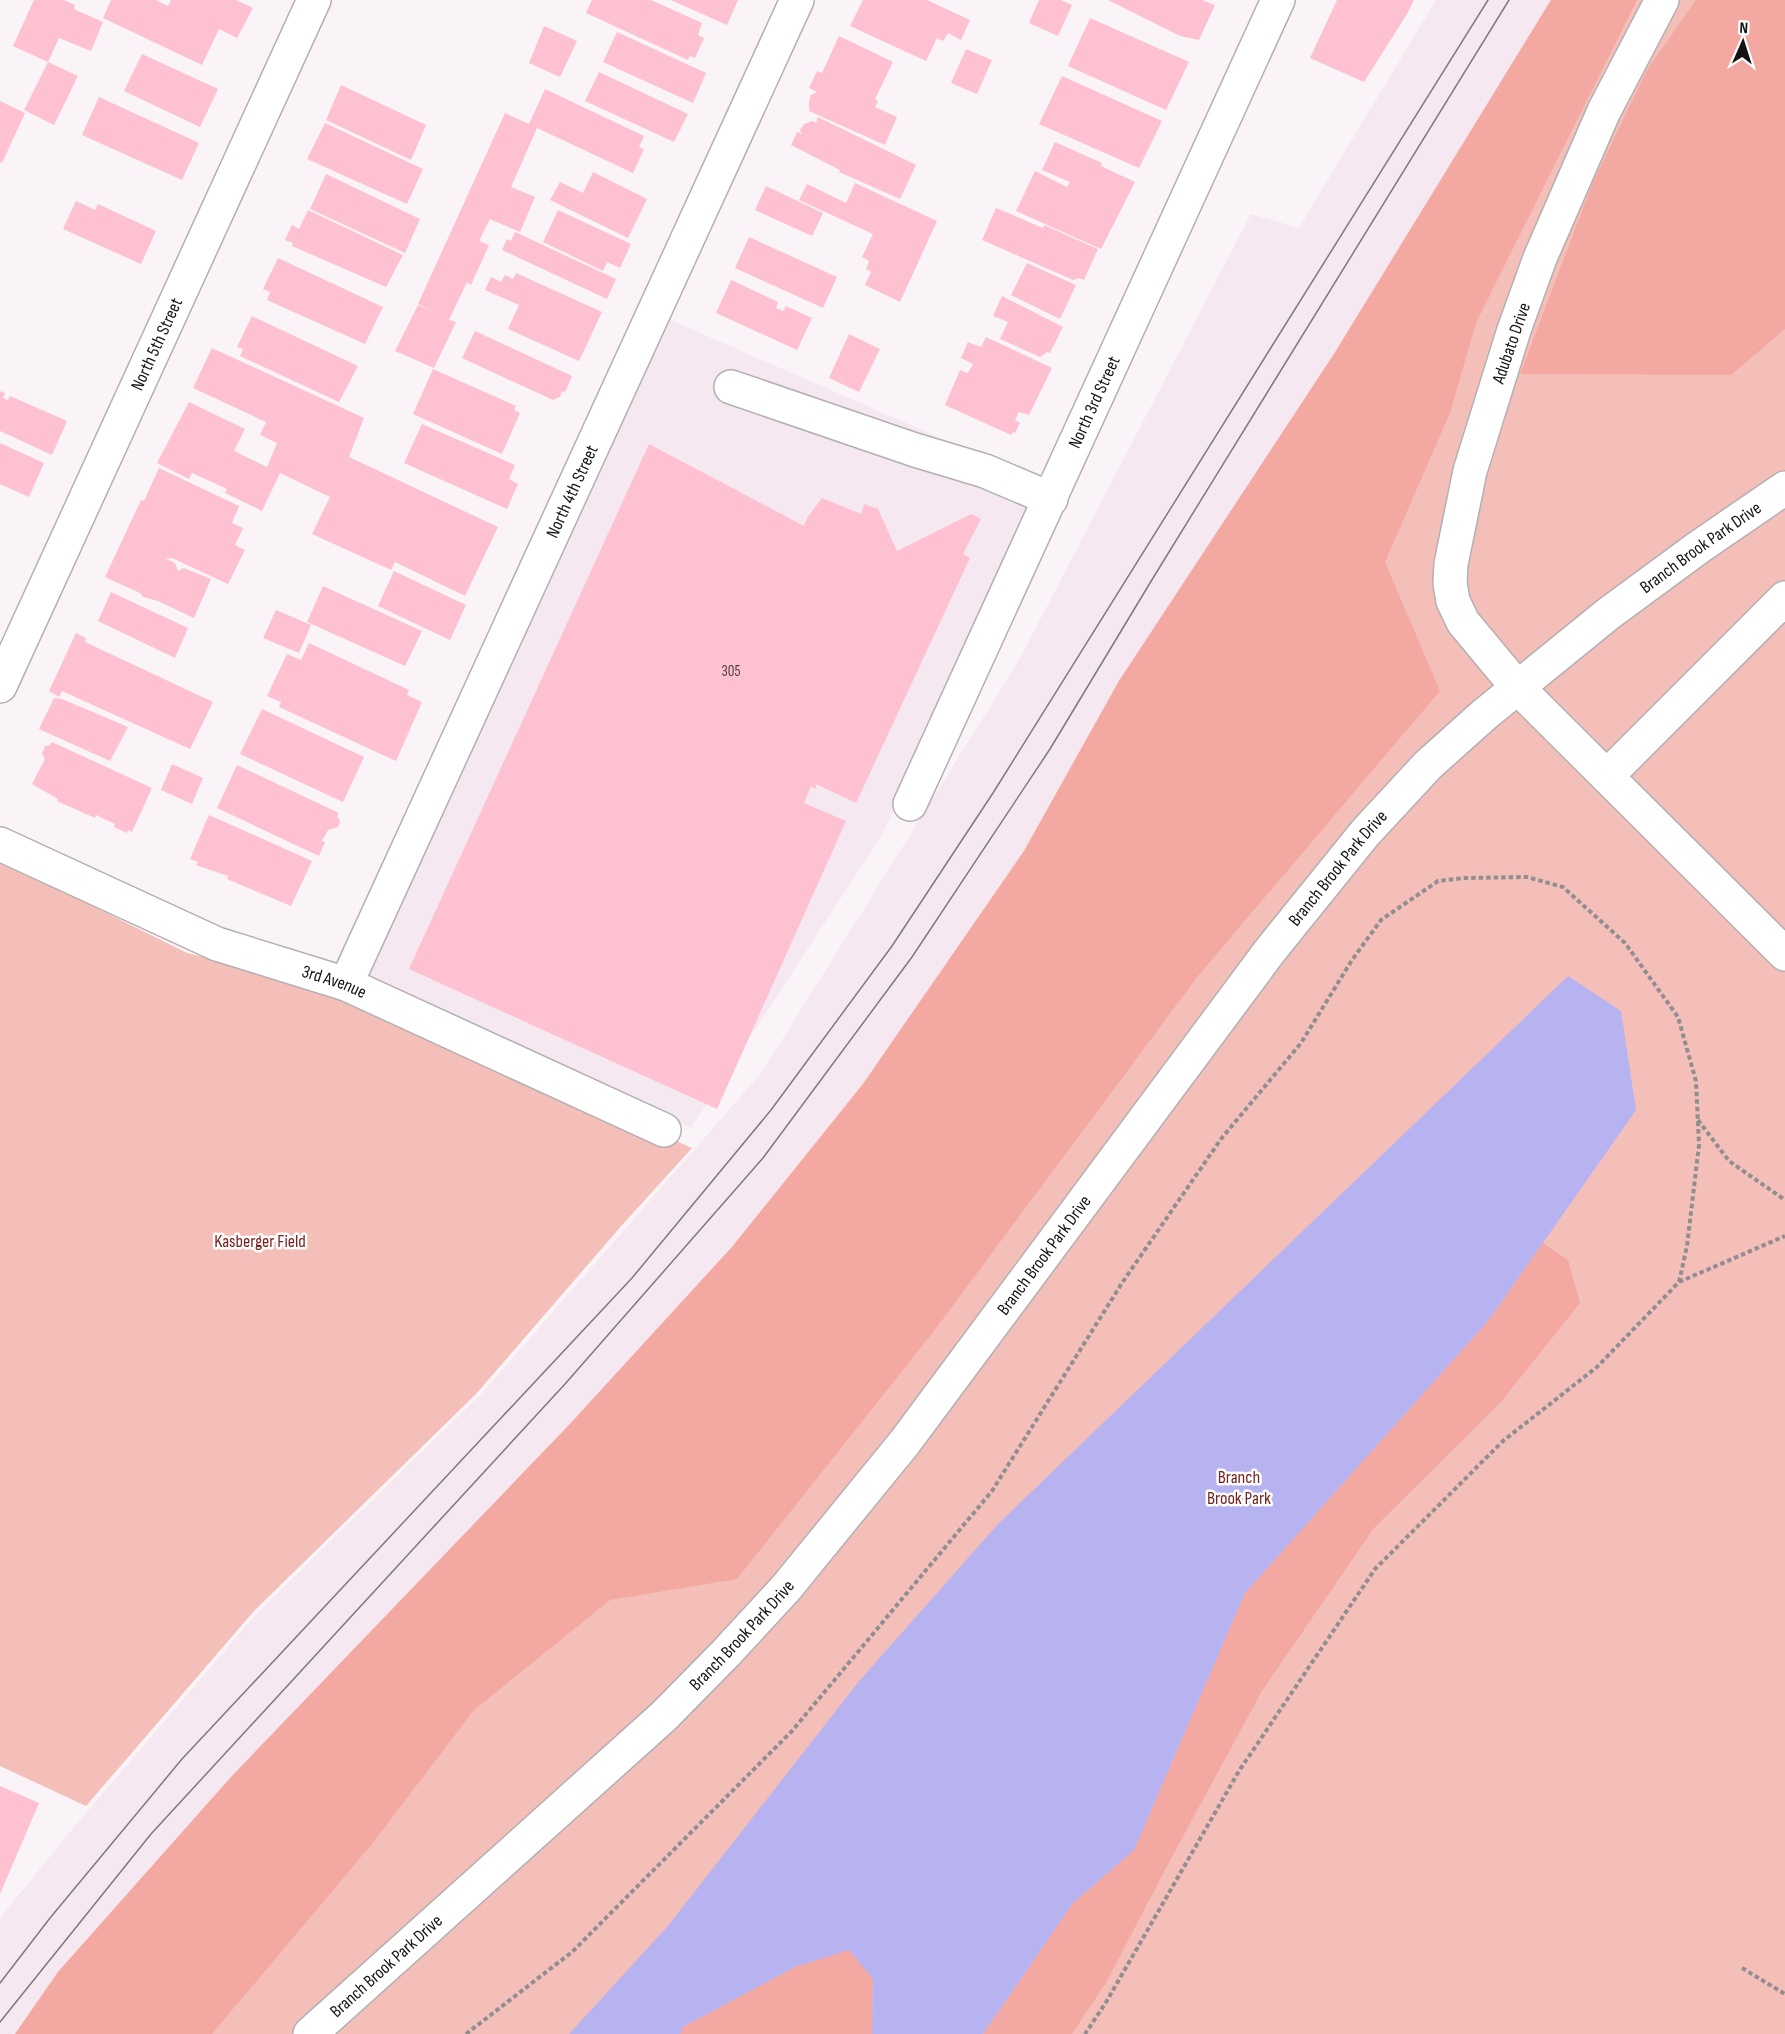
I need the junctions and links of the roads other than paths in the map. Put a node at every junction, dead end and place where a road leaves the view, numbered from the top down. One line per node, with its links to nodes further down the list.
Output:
1 (314, 0): 9 (street, North 5th Street)
2 (797, 0): 15 (street, North 4th Street)
3 (1278, 0): 7 (street, North 3rd Street)
4 (1662, 0): 10 (street, Adubato Drive)
5 (731, 387): 7 (street)
6 (1785, 489): 10 (street, Branch Brook Park Drive)
7 (1051, 499): 12 (street, North 3rd Street)
8 (1785, 598): 11 (street)
9 (0, 686)
10 (1518, 687): 11 (street, Adubato Drive); 17 (street, Branch Brook Park Drive)
11 (1607, 776): 14 (street, Adubato Drive)
12 (910, 804)
13 (0, 844): 15 (street, 3rd Avenue)
14 (1785, 954)
15 (346, 984): 16 (street, 3rd Avenue)
16 (664, 1130)
17 (310, 2034)

